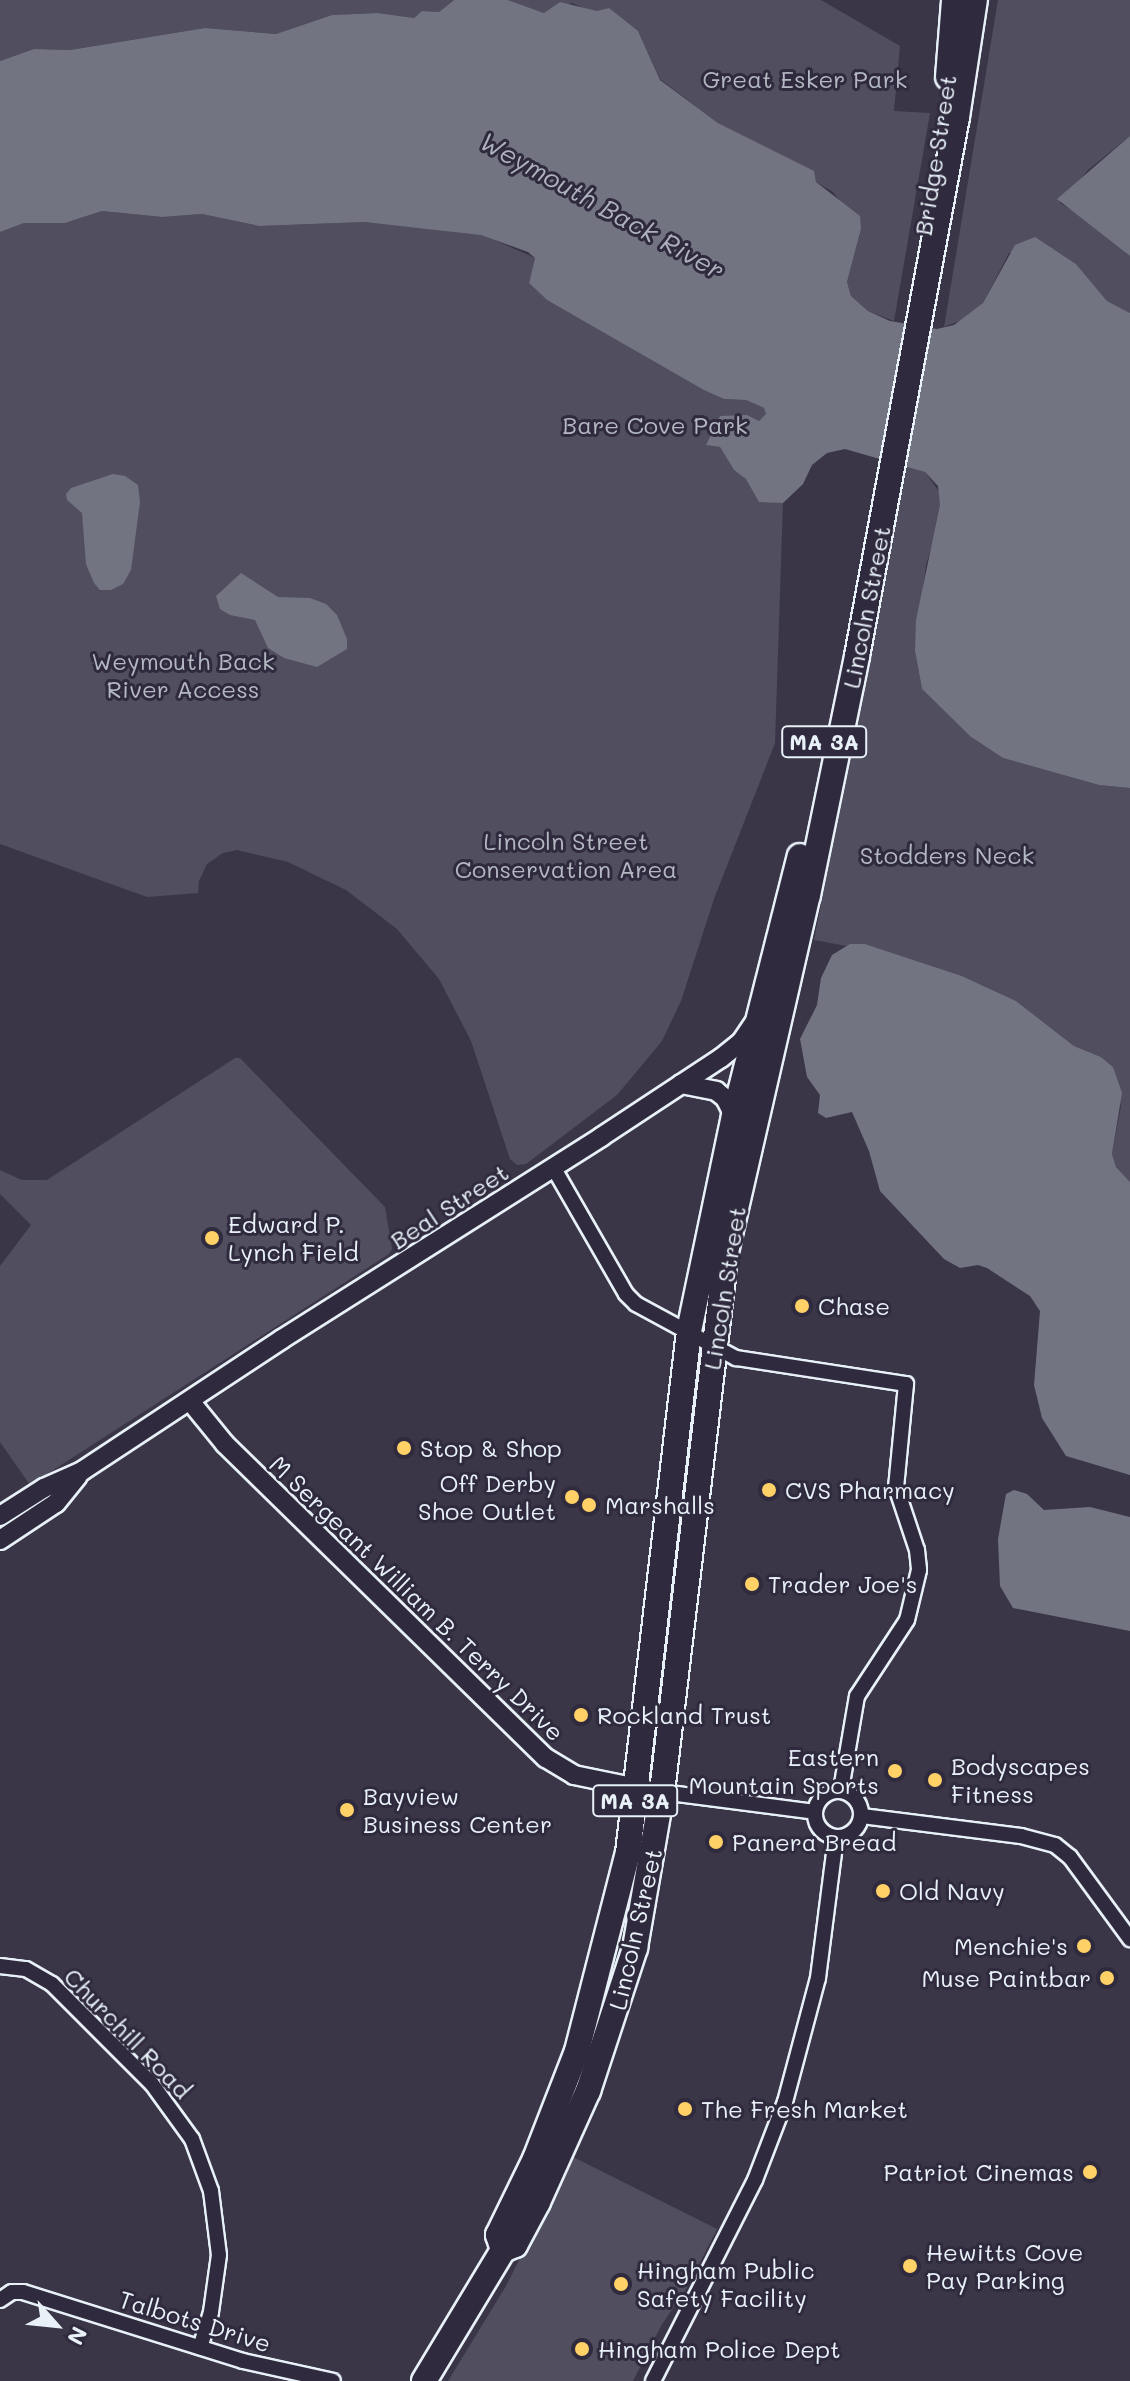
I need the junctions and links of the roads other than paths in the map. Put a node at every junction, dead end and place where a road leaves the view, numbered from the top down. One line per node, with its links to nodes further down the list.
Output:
1 (954, 0): 3 (main road, Bridge Street / MA 3A)
2 (975, 0): 3 (main road, Bridge Street / MA 3A)
3 (915, 309): 4 (main road, Lincoln Street / MA 3A)
4 (884, 472): 5 (main road, Lincoln Street / MA 3A); 10 (main road, Lincoln Street / MA 3A)
5 (761, 1012): 6 (street, Beal Street); 7 (main road, Lincoln Street / MA 3A)
6 (681, 1084): 7 (street); 8 (street, Beal Street)
7 (734, 1116): 9 (main road, Lincoln Street / MA 3A)
8 (553, 1167): 9 (street); 11 (street, Beal Street)
9 (689, 1331): 10 (street); 16 (main road, Lincoln Street / MA 3A)
10 (713, 1345): 17 (street); 18 (main road, Lincoln Street / MA 3A)
11 (190, 1401): 12 (street, Beal Street); 16 (street, M Sergeant William B. Terry Drive)
12 (82, 1471): 13 (street, Beal Street); 14 (street, Beal Street)
13 (2, 1510): 14 (street)
14 (16, 1530): 15 (street, Beal Street)
15 (0, 1540)
16 (637, 1789): 18 (street, M Sergeant William B. Terry Drive); 24 (main road, Lincoln Street / MA 3A)
17 (841, 1790): 19 (street); 20 (street)
18 (662, 1792): 19 (street); 24 (main road, Lincoln Street / MA 3A)
19 (815, 1812): 21 (street)
20 (862, 1816): 21 (street); 22 (street)
21 (836, 1837): 29 (street)
22 (1130, 1939)
23 (0, 1966): 26 (street, Churchill Road)
24 (503, 2250): 28 (main road, Lincoln Street / MA 3A)
25 (0, 2300): 26 (street, Talbots Drive)
26 (200, 2347): 27 (street, Talbots Drive)
27 (333, 2381)
28 (424, 2381)
29 (653, 2381)

